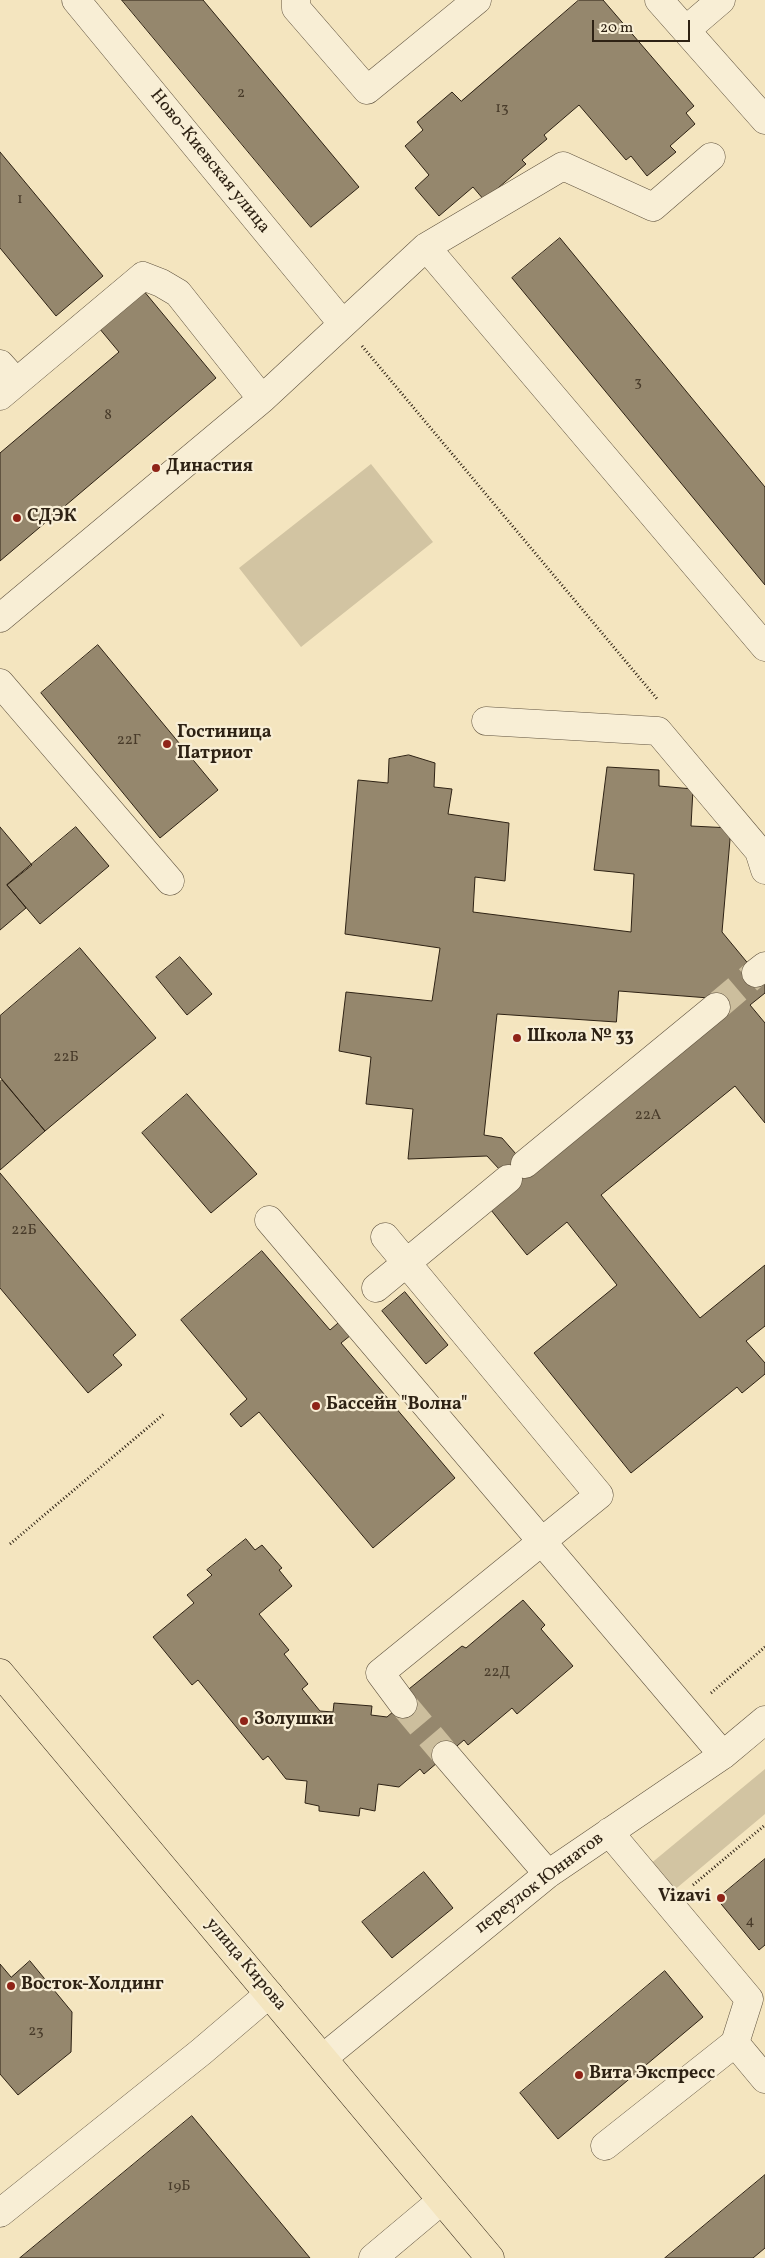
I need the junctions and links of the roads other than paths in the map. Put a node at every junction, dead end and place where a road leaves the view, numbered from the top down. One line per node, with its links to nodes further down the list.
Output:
1 (76, 0): 10 (street, Ново-Киевская улица)
2 (296, 0): 3 (street)
3 (476, 0)
4 (659, 0): 6 (street)
5 (721, 0): 6 (street)
6 (686, 30): 7 (street)
7 (765, 120)
8 (712, 157): 9 (street)
9 (426, 247): 10 (street); 14 (street)
10 (342, 323): 12 (street)
11 (5, 381): 12 (street)
12 (262, 399): 13 (street)
13 (0, 618)
14 (765, 647)
15 (0, 683): 18 (street)
16 (486, 721): 17 (street)
17 (765, 870)
18 (170, 881)
19 (716, 1007): 22 (street)
20 (269, 1220): 24 (street)
21 (385, 1237): 22 (street)
22 (406, 1263): 23 (street); 24 (street)
23 (376, 1288)
24 (543, 1540): 26 (street); 29 (street)
25 (0, 1673): 33 (main road, улица Кирова)
26 (403, 1704)
27 (765, 1720): 29 (street, переулок Юннатов)
28 (446, 1755): 31 (street)
29 (723, 1755): 30 (street, переулок Юннатов)
30 (609, 1832): 31 (street, переулок Юннатов); 32 (street)
31 (548, 1874): 35 (street, переулок Юннатов)
32 (757, 1992): 34 (street)
33 (269, 1994): 35 (main road, улица Кирова); 39 (street)
34 (735, 2043): 36 (street); 37 (street)
35 (323, 2058): 38 (main road, улица Кирова)
36 (765, 2079)
37 (605, 2146)
38 (441, 2202): 40 (street); 41 (main road, улица Кирова)
39 (0, 2213)
40 (373, 2258)
41 (490, 2258)

